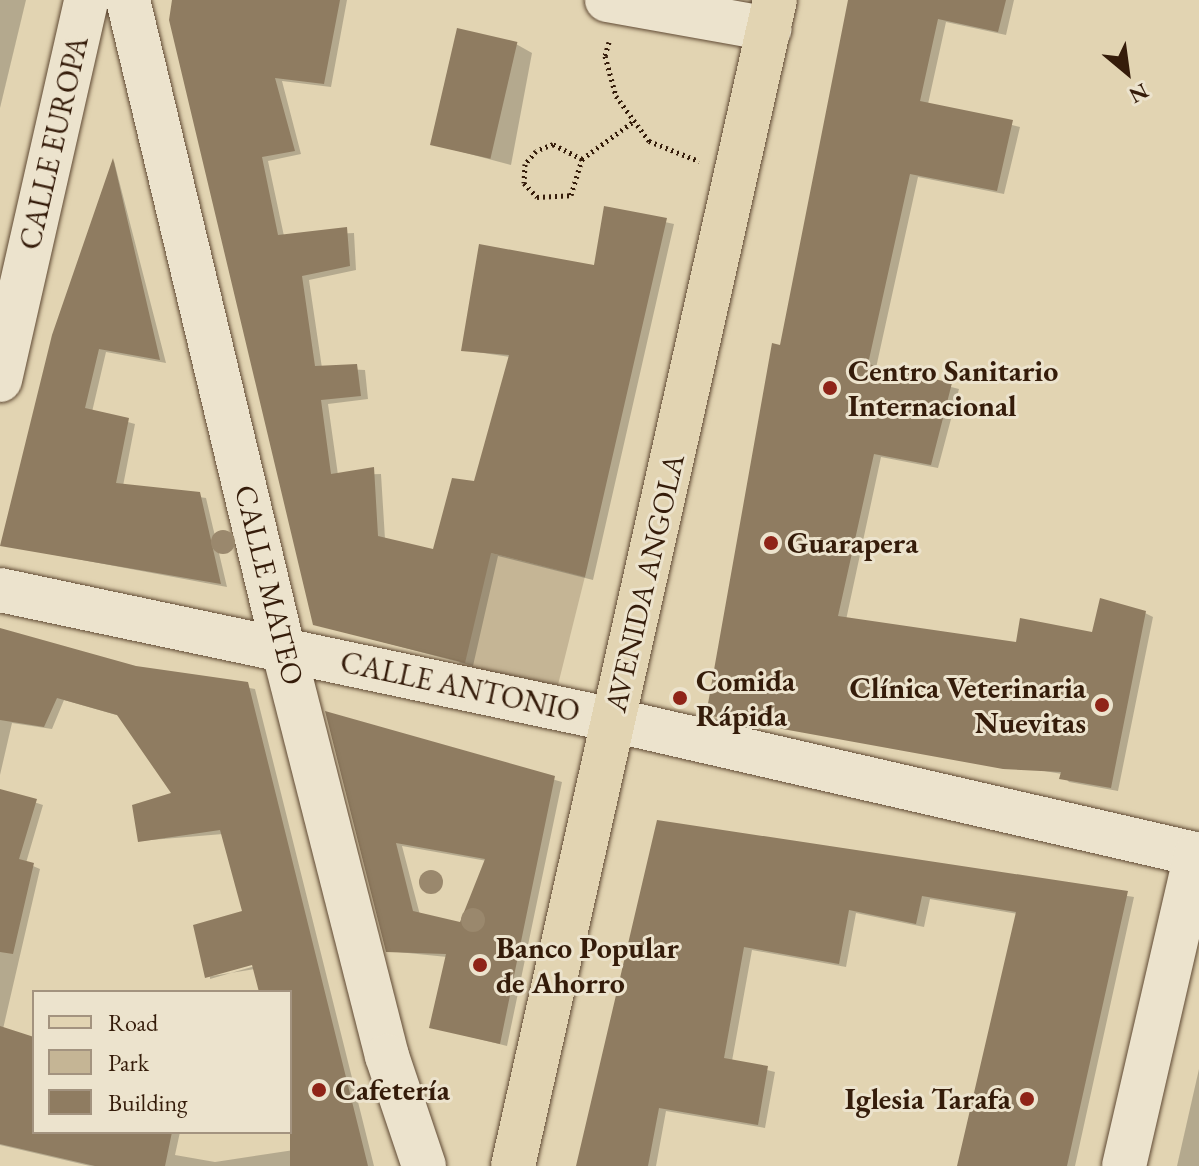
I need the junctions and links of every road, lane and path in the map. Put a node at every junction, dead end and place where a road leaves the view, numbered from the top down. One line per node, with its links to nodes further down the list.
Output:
1 (86, 0): 8 (street, CALLE EUROPA)
2 (128, 0): 10 (street, CALLE MATEO)
3 (614, 1): 4 (street); 5 (path)
4 (772, 15): 7 (main road, AVENIDA ANGOLA)
5 (634, 121): 6 (path); 7 (path)
6 (582, 159): 6 (path)
7 (740, 160): 11 (main road, AVENIDA ANGOLA)
8 (0, 380)
9 (0, 590): 10 (street, CALLE ANTONIO)
10 (283, 648): 11 (street, CALLE ANTONIO); 13 (street, CALLE MATEO)
11 (613, 720): 12 (street, CALLE ANTONIO); 14 (main road, AVENIDA ANGOLA)
12 (1197, 854): 15 (street)
13 (424, 1166)
14 (513, 1166)
15 (1124, 1166)

